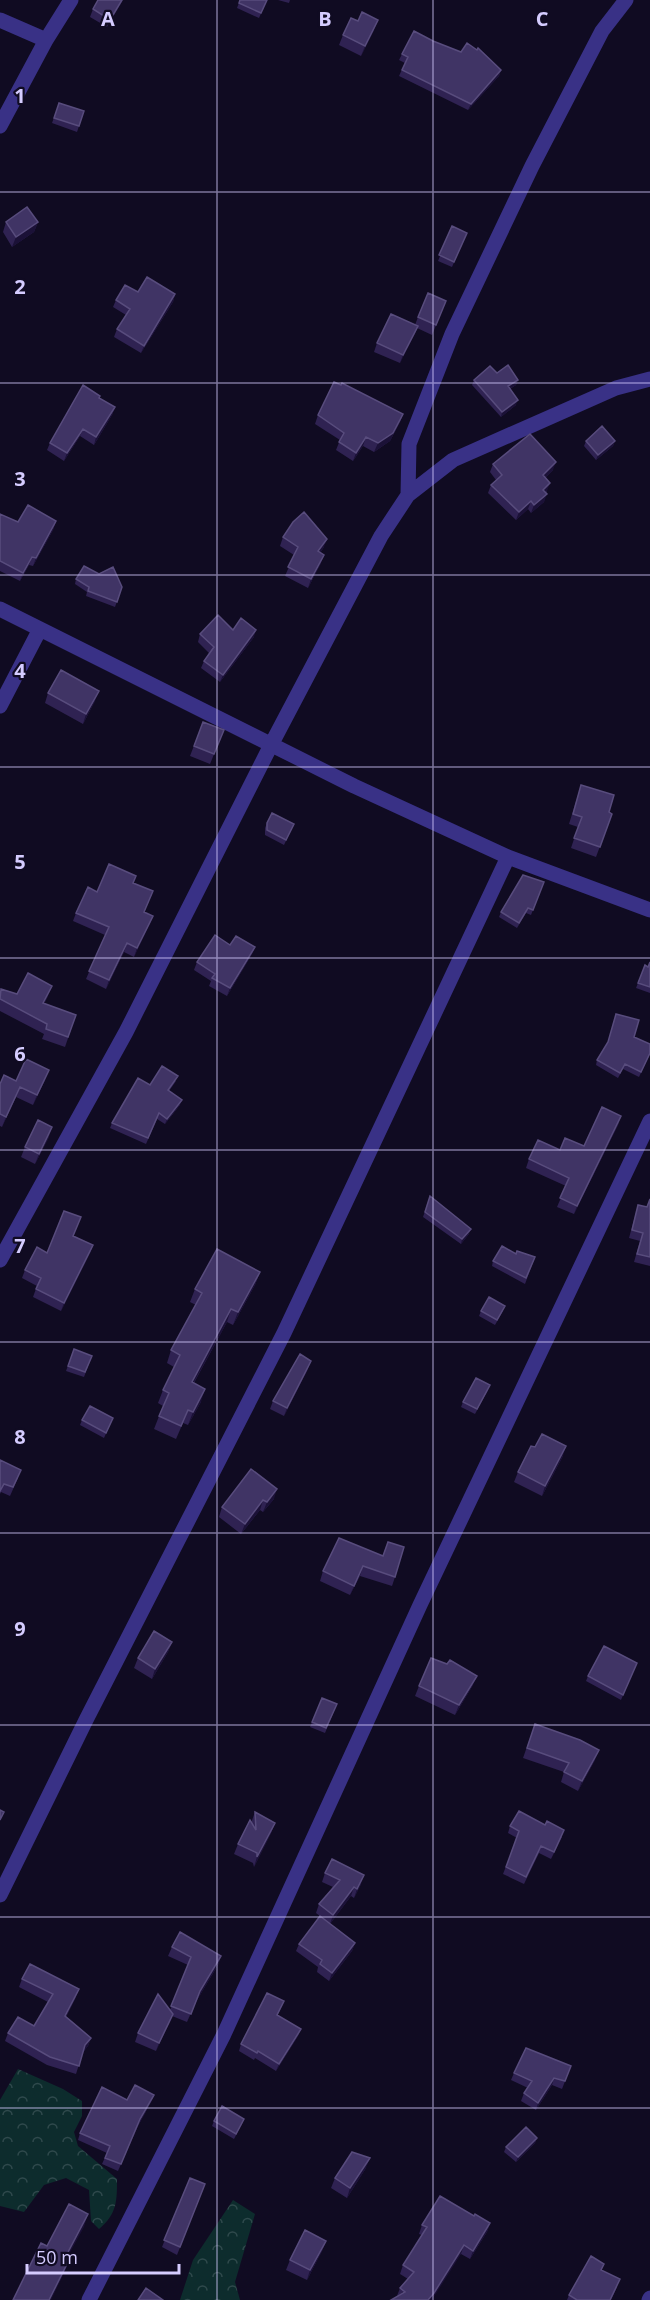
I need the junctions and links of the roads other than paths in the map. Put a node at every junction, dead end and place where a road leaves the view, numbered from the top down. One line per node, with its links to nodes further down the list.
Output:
1 (71, 0): 4 (street)
2 (626, 0): 7 (street)
3 (0, 20): 4 (street)
4 (46, 40): 5 (street)
5 (0, 126)
6 (650, 379): 7 (street)
7 (408, 495): 11 (street)
8 (0, 609): 9 (street)
9 (40, 629): 10 (street); 11 (street)
10 (0, 706)
11 (271, 745): 12 (street); 15 (street)
12 (508, 857): 13 (street); 16 (street)
13 (650, 910)
14 (650, 1121): 17 (street)
15 (0, 1260)
16 (0, 1895)
17 (89, 2300)

